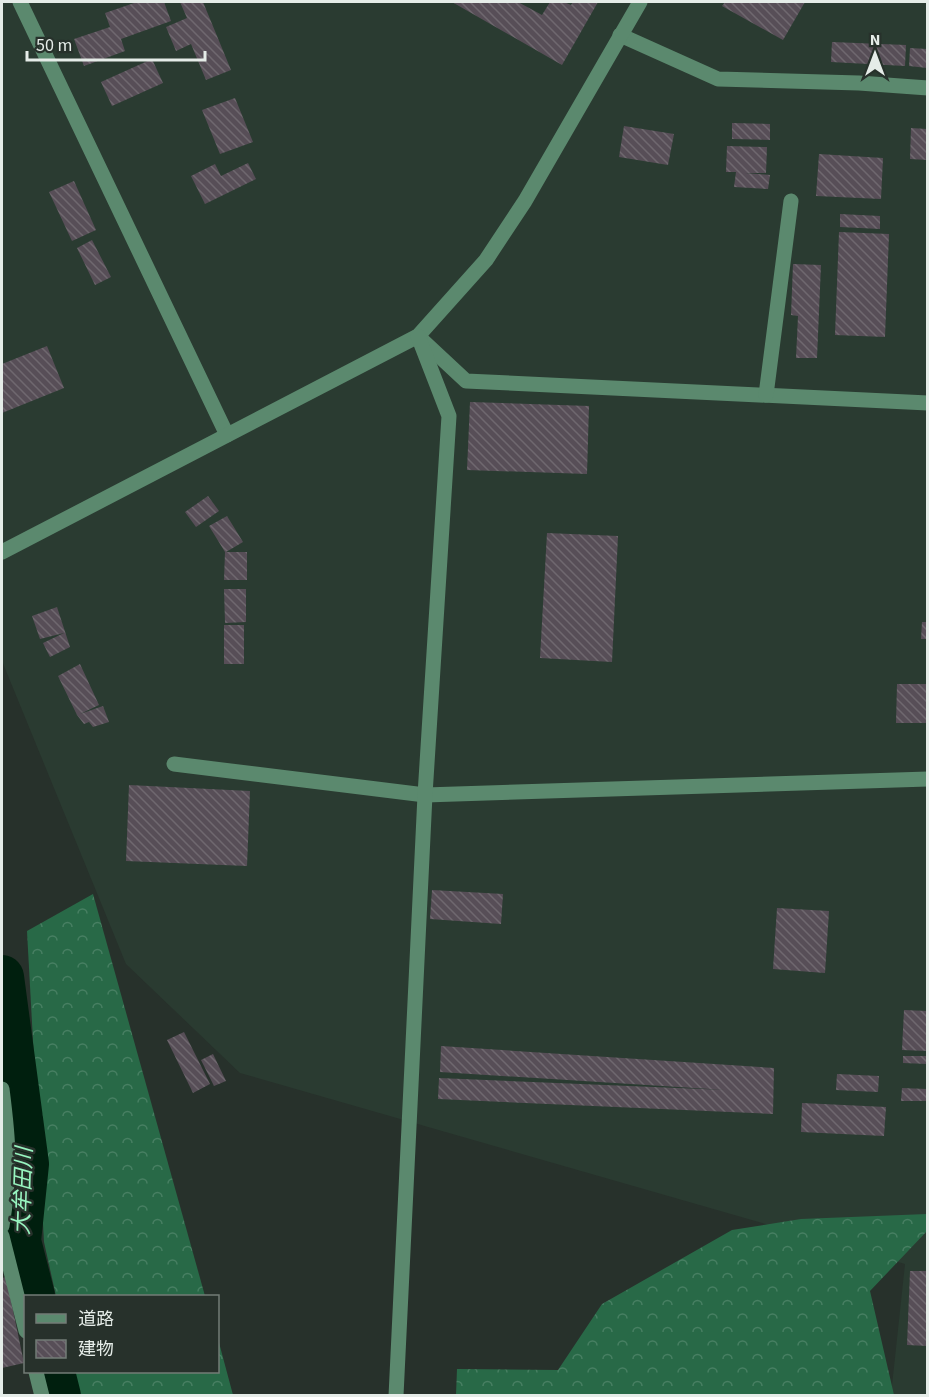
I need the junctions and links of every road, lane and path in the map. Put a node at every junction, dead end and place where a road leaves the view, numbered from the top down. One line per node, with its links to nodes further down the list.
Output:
1 (20, 2): 9 (street)
2 (640, 2): 3 (street)
3 (620, 35): 4 (street); 6 (street)
4 (927, 88)
5 (791, 201): 7 (street)
6 (418, 336): 7 (street); 9 (street); 13 (street)
7 (766, 395): 8 (street)
8 (927, 403)
9 (227, 435): 10 (street)
10 (2, 552)
11 (174, 764): 13 (street)
12 (927, 779): 13 (street)
13 (425, 795): 21 (street)
14 (2, 1089): 15 (street)
15 (5, 1155): 16 (street)
16 (2, 1225)
17 (2, 1236): 18 (street)
18 (24, 1323)
19 (36, 1373): 20 (street)
20 (42, 1395)
21 (396, 1395)

